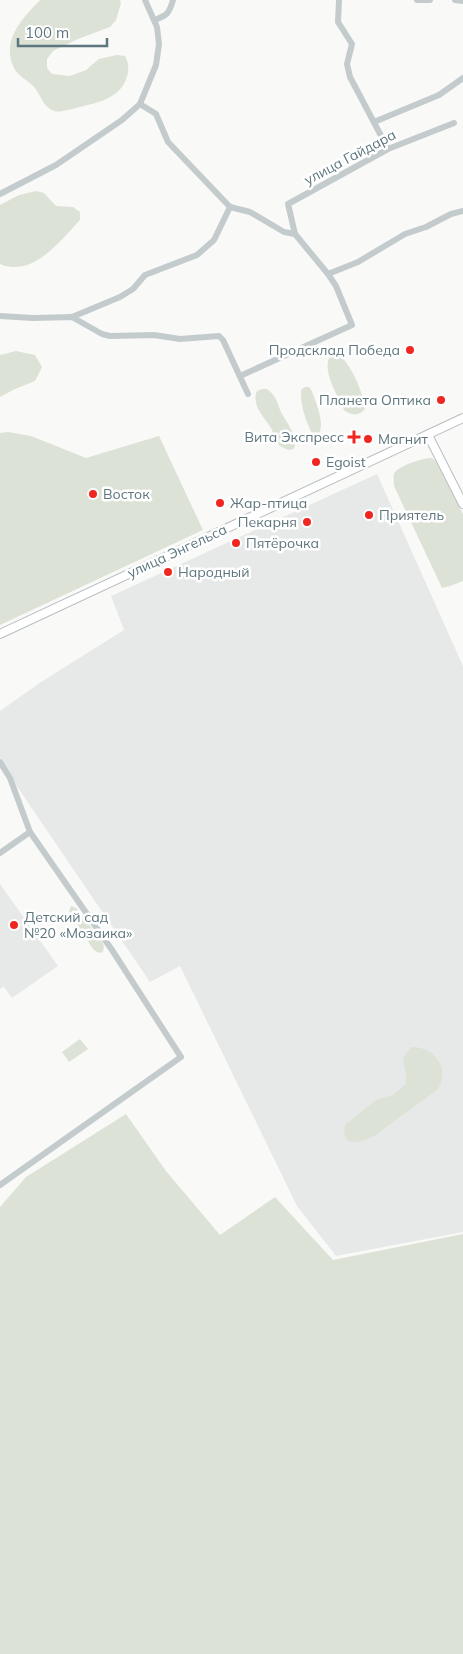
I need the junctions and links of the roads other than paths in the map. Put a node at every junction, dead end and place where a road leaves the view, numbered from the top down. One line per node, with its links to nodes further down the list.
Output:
1 (145, 0): 8 (street)
2 (173, 0): 8 (street)
3 (339, 0): 11 (street)
4 (418, 0): 5 (street)
5 (430, 0)
6 (455, 0): 7 (street)
7 (463, 1)
8 (154, 20): 10 (street)
9 (463, 78): 11 (street, улица Гайдара)
10 (140, 104): 14 (street); 15 (street, улица Гайдара)
11 (374, 122): 13 (street)
12 (454, 123): 13 (street, улица Гайдара)
13 (388, 149): 17 (street, улица Гайдара)
14 (0, 194)
15 (230, 207): 17 (street, улица Гайдара); 20 (street)
16 (463, 211): 18 (street)
17 (295, 234): 18 (street, улица Гайдара)
18 (328, 274): 21 (street, улица Гайдара)
19 (0, 316): 20 (street)
20 (72, 316): 21 (street)
21 (240, 376): 22 (street)
22 (248, 394)
23 (463, 418): 24 (main road, улица Энгельса)
24 (428, 434): 25 (main road); 26 (main road, улица Энгельса)
25 (463, 504)
26 (0, 634)
27 (0, 762): 28 (street)
28 (30, 832): 29 (street); 30 (street)
29 (0, 853)
30 (0, 1184)

